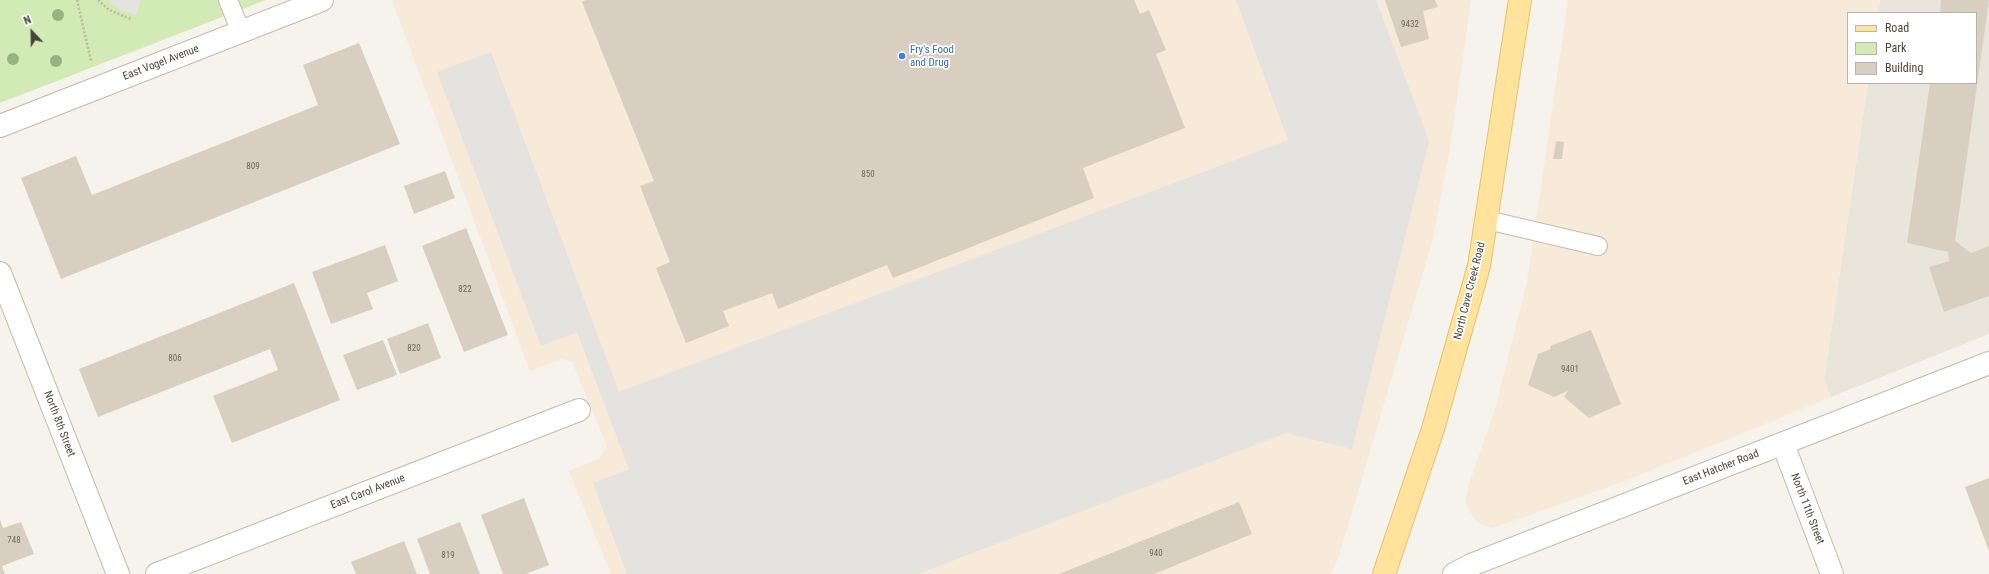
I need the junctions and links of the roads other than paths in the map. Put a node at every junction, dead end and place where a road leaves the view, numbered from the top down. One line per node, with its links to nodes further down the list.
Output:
1 (228, 0): 4 (lane)
2 (322, 0): 4 (street, East Vogel Avenue)
3 (1520, 0): 6 (main road, North Cave Creek Road)
4 (241, 32): 5 (street, East Vogel Avenue)
5 (0, 126)
6 (1487, 220): 7 (lane); 14 (main road, North Cave Creek Road)
7 (1598, 246)
8 (0, 273): 12 (street, North 8th Street)
9 (1989, 363): 11 (street, East Hatcher Road)
10 (579, 410): 13 (street, East Carol Avenue)
11 (1783, 444): 15 (street, East Hatcher Road); 16 (street, North 11th Street)
12 (118, 574)
13 (158, 574)
14 (1384, 574)
15 (1454, 574)
16 (1832, 574)

